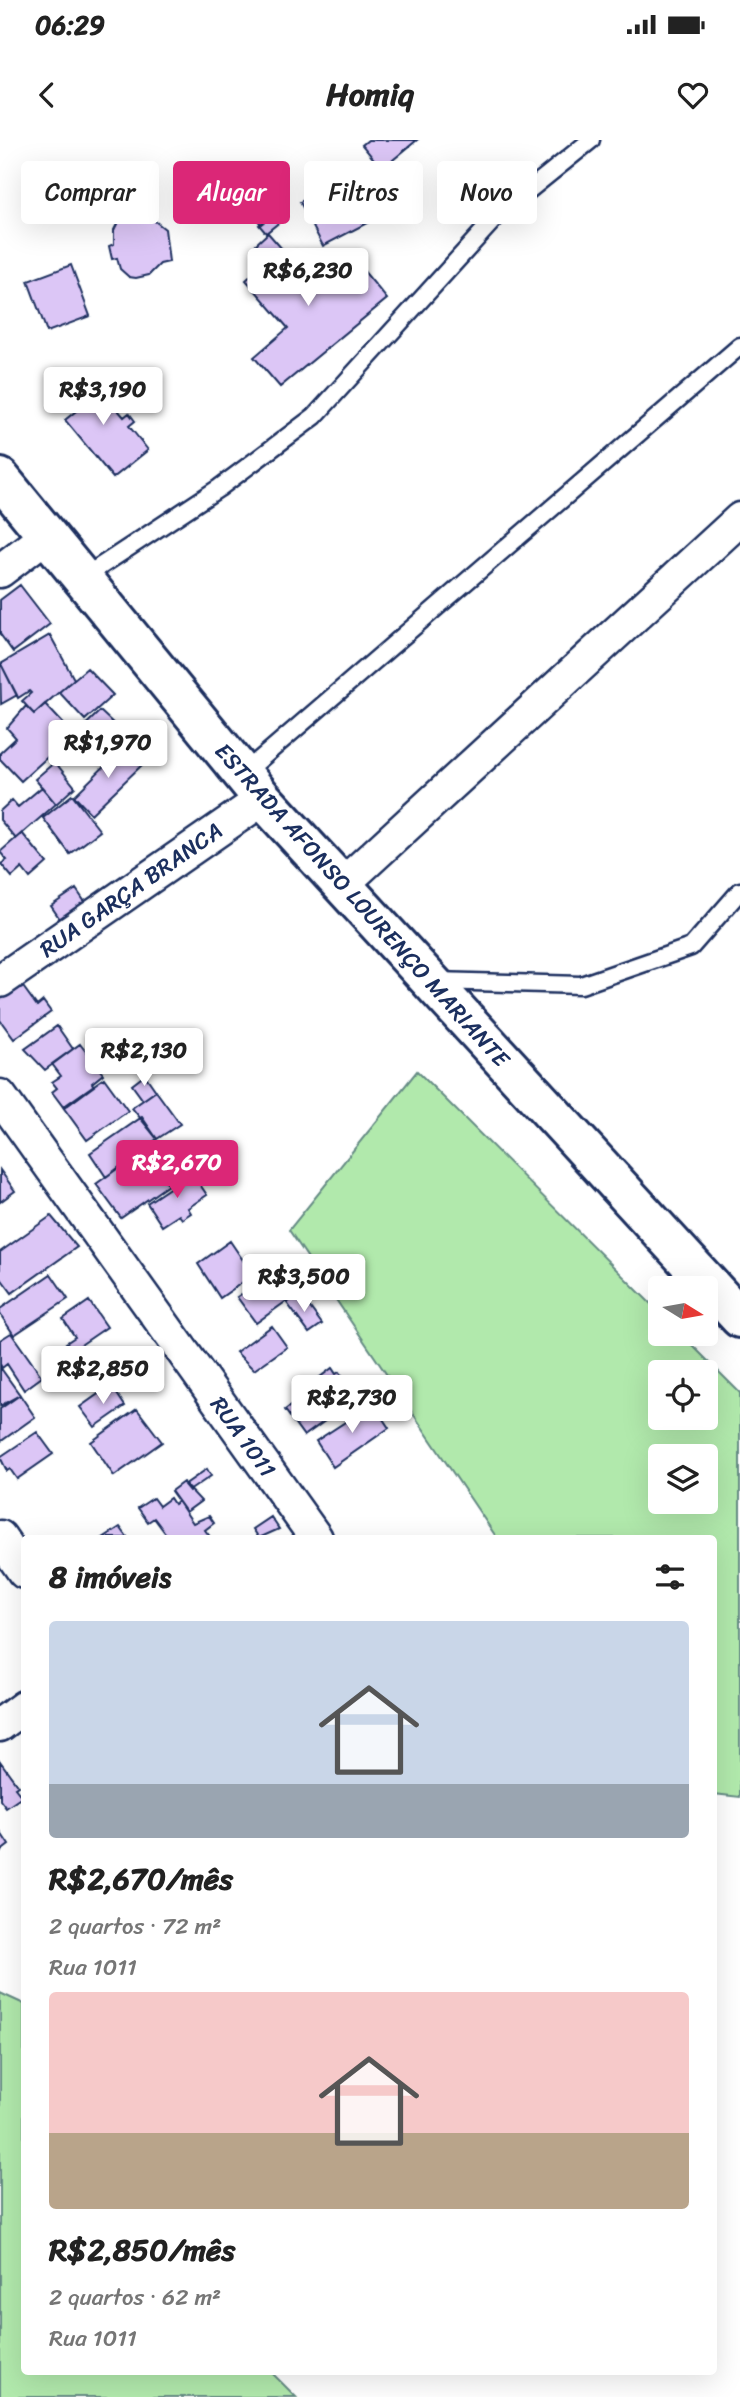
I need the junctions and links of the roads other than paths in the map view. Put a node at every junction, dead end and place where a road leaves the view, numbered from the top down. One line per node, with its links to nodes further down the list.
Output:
1 (591, 140): 7 (lane)
2 (740, 346): 8 (lane)
3 (0, 478): 5 (main road, ESTRADA AFONSO LOURENÇO MARIANTE)
4 (740, 519): 9 (street)
5 (46, 536): 6 (street); 7 (main road, ESTRADA AFONSO LOURENÇO MARIANTE)
6 (0, 571)
7 (81, 579): 8 (main road, ESTRADA AFONSO LOURENÇO MARIANTE)
8 (253, 787): 9 (main road, ESTRADA AFONSO LOURENÇO MARIANTE); 11 (street, RUA GARÇA BRANCA)
9 (342, 885): 12 (main road, ESTRADA AFONSO LOURENÇO MARIANTE)
10 (740, 891): 12 (lane)
11 (0, 981)
12 (427, 981): 14 (main road, ESTRADA AFONSO LOURENÇO MARIANTE)
13 (0, 1096): 15 (street, RUA 1011)
14 (740, 1318)
15 (314, 1535)
16 (0, 1538): 17 (street)
17 (21, 1568)
18 (21, 1709): 19 (street)
19 (0, 1725)

